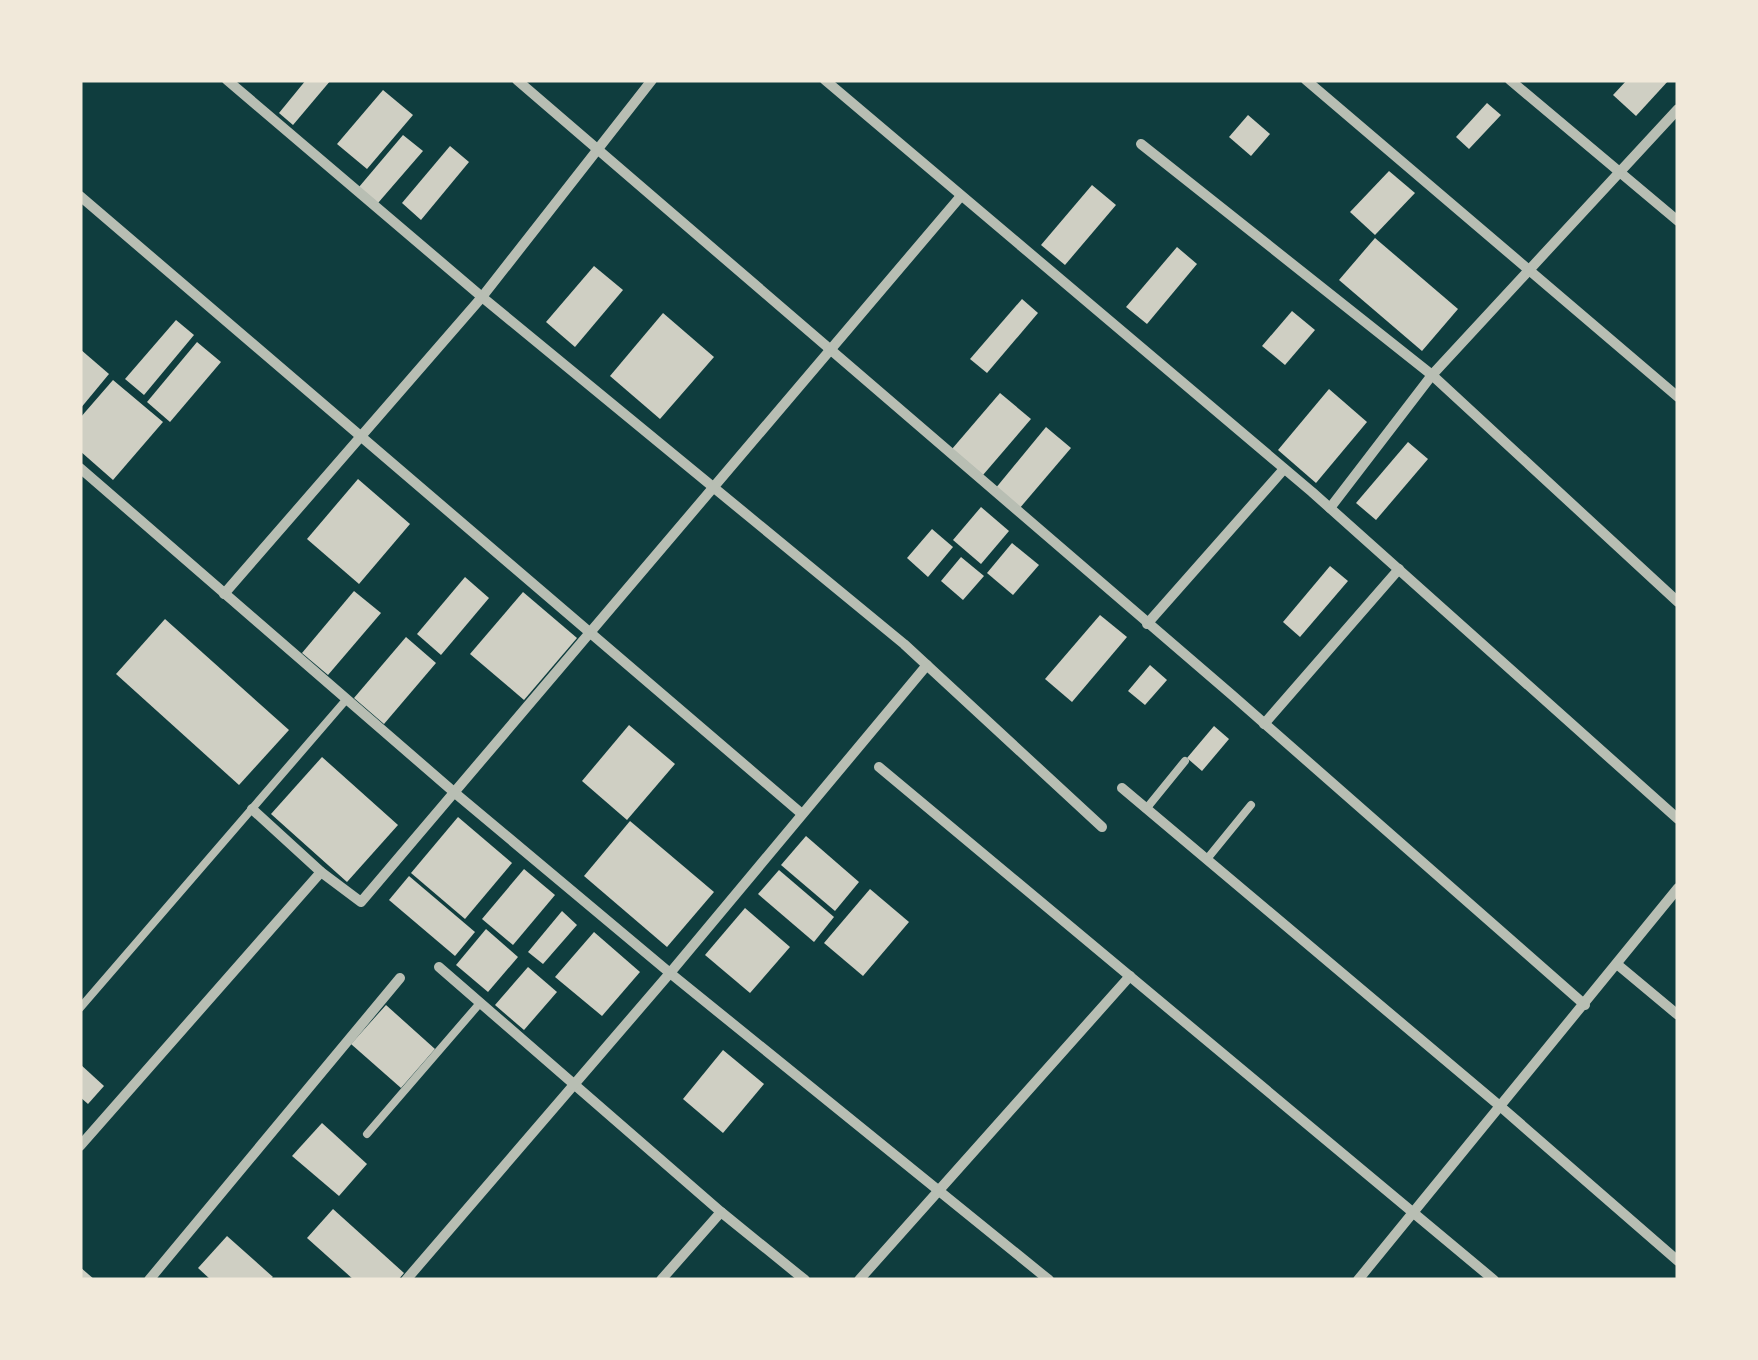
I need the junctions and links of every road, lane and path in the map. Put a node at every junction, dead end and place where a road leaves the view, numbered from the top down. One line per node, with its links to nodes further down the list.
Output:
1 (227, 80): 15 (street)
2 (517, 80): 9 (street)
3 (652, 80): 9 (street)
4 (825, 80): 12 (street)
5 (1306, 80): 14 (street)
6 (1510, 80): 10 (street)
7 (1678, 109): 10 (street)
8 (1141, 144): 17 (street)
9 (596, 150): 15 (street); 16 (street)
10 (1621, 173): 13 (street); 14 (street)
11 (80, 196): 19 (street)
12 (961, 196): 16 (street); 21 (street)
13 (1678, 221)
14 (1531, 270): 17 (street); 18 (street)
15 (482, 297): 19 (street); 22 (street)
16 (828, 350): 22 (street); 27 (street)
17 (1432, 375): 23 (street); 26 (street)
18 (1678, 397)
19 (361, 436): 25 (street); 28 (street)
20 (80, 468): 25 (street)
21 (1284, 469): 23 (street); 27 (street)
22 (714, 487): 28 (street); 29 (street)
23 (1330, 508): 24 (street)
24 (1399, 569): 31 (street); 40 (street)
25 (224, 594): 30 (street)
26 (1678, 602)
27 (1148, 624): 31 (street)
28 (590, 633): 35 (street); 39 (street)
29 (926, 665): 39 (street); 41 (street)
30 (345, 701): 35 (street); 37 (lane)
31 (1264, 724): 51 (street)
32 (1186, 762): 38 (lane)
33 (879, 767): 48 (street)
34 (1122, 788): 38 (street)
35 (455, 793): 43 (street); 47 (street)
36 (1251, 806): 42 (lane)
37 (252, 809): 43 (street); 52 (lane)
38 (1146, 809): 42 (street)
39 (802, 814): 47 (street)
40 (1678, 819)
41 (1102, 828)
42 (1207, 860): 55 (street)
43 (320, 872): 57 (street)
44 (1678, 888): 45 (street)
45 (1618, 965): 51 (street); 53 (street)
46 (439, 967): 50 (street)
47 (670, 973): 54 (street); 58 (street)
48 (1130, 976): 58 (street); 60 (street)
49 (400, 978): 62 (street)
50 (480, 1002): 54 (street); 56 (lane)
51 (1585, 1005): 55 (street)
52 (80, 1008)
53 (1678, 1016)
54 (575, 1085): 59 (street); 63 (street)
55 (1502, 1107): 60 (street); 61 (street)
56 (367, 1134)
57 (80, 1146)
58 (938, 1190): 66 (street); 67 (street)
59 (721, 1212): 64 (street); 65 (street)
60 (1414, 1213): 68 (street); 69 (street)
61 (1678, 1261)
62 (149, 1280)
63 (406, 1280)
64 (662, 1280)
65 (805, 1280)
66 (859, 1280)
67 (1049, 1280)
68 (1358, 1280)
69 (1494, 1280)

